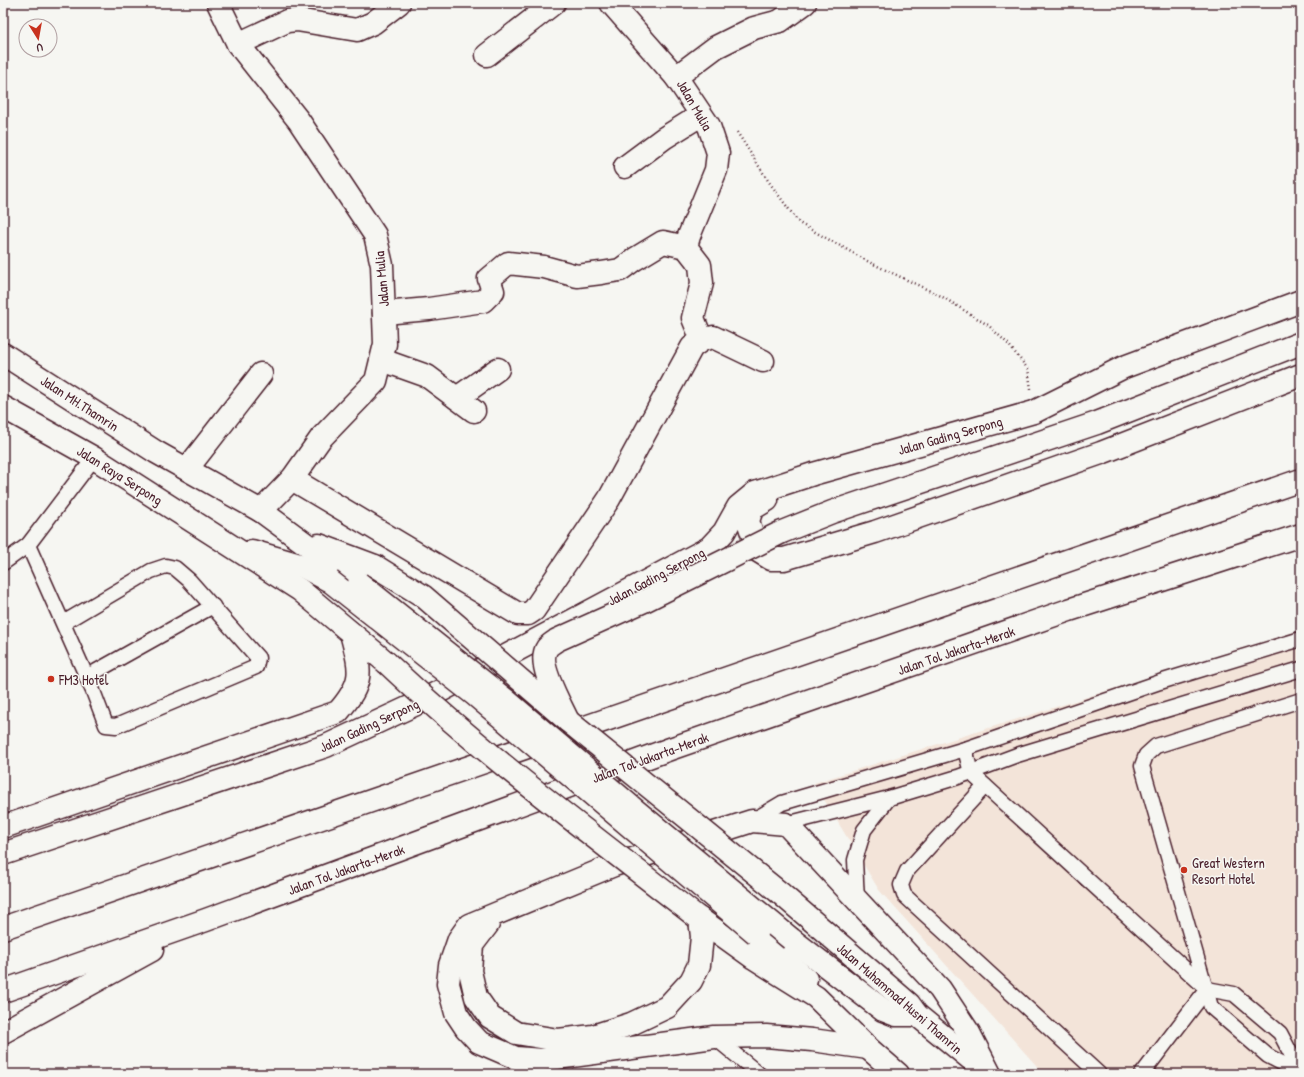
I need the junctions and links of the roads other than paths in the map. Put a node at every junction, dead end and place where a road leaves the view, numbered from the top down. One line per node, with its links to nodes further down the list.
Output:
1 (218, 3): 6 (main road, Jalan Mulia)
2 (399, 3): 6 (main road)
3 (554, 3): 7 (main road)
4 (610, 3): 8 (main road)
5 (804, 3): 8 (main road, Jalan Mulia)
6 (238, 44): 13 (main road, Jalan Mulia)
7 (487, 55)
8 (676, 77): 9 (main road, Jalan Mulia)
9 (705, 120): 10 (main road); 11 (main road, Jalan Mulia)
10 (626, 168)
11 (686, 247): 13 (main road); 14 (main road)
12 (1301, 301): 27 (main road, Jalan Gading Serpong)
13 (384, 313): 17 (main road, Jalan Mulia)
14 (702, 340): 18 (main road); 28 (main road)
15 (1301, 343): 43 (main road, Jalan Gading Serpong, bridge)
16 (3, 354): 26 (main road, Jalan MH.Thamrin)
17 (382, 360): 22 (main road); 28 (main road, Jalan Mulia)
18 (764, 361)
19 (498, 369): 22 (main road)
20 (261, 374): 26 (main road)
21 (1301, 374): 27 (main road)
22 (457, 398): 24 (main road)
23 (3, 407): 25 (main road, Jalan Raya Serpong)
24 (474, 411)
25 (94, 458): 33 (lane); 34 (main road, Jalan Raya Serpong)
26 (187, 470): 30 (main road)
27 (813, 474): 51 (main road, Jalan Gading Serpong)
28 (292, 479): 30 (main road, Jalan Mulia)
29 (1301, 480): 56 (main road)
30 (261, 511): 32 (main road)
31 (1301, 535): 55 (main road, Jalan Tol Jakarta–Merak)
32 (301, 539): 43 (main road, Jalan Muhammad Husni Thamrin, bridge); 60 (main road, bridge)
33 (28, 545): 35 (lane); 37 (lane)
34 (235, 547): 38 (main road, Jalan Raya Serpong); 59 (main road, Jalan Raya Serpong, bridge)
35 (3, 564)
36 (213, 606): 37 (lane); 41 (lane); 41 (lane)
37 (63, 623): 41 (lane)
38 (351, 633): 50 (main road); 54 (main road, Jalan Raya Serpong, bridge)
39 (1301, 639): 44 (lane)
40 (1301, 668): 45 (lane)
41 (86, 677)
42 (1301, 700): 57 (lane)
43 (568, 721): 60 (main road, Jalan Muhammad Husni Thamrin, bridge)
44 (965, 749): 45 (lane); 48 (lane)
45 (971, 772): 46 (lane); 47 (lane)
46 (985, 786): 57 (lane); 68 (lane)
47 (889, 798): 49 (lane); 52 (lane)
48 (752, 821): 49 (main road); 53 (main road)
49 (786, 824): 52 (main road)
50 (3, 827)
51 (3, 854)
52 (857, 901): 67 (main road)
53 (496, 914): 54 (main road); 62 (main road)
54 (698, 918): 59 (main road, Jalan Raya Serpong)
55 (206, 920): 58 (main road, Jalan Tol Jakarta–Merak); 61 (main road)
56 (3, 928)
57 (1207, 989): 64 (lane); 64 (lane); 69 (lane)
58 (3, 991)
59 (816, 997): 63 (main road)
60 (917, 1015): 67 (main road, Jalan Muhammad Husni Thamrin)
61 (3, 1032)
62 (714, 1037): 63 (main road); 65 (lane)
63 (868, 1048): 66 (main road)
64 (1301, 1073)
65 (759, 1074)
66 (898, 1074)
67 (989, 1074)
68 (1099, 1074)
69 (1142, 1074)

